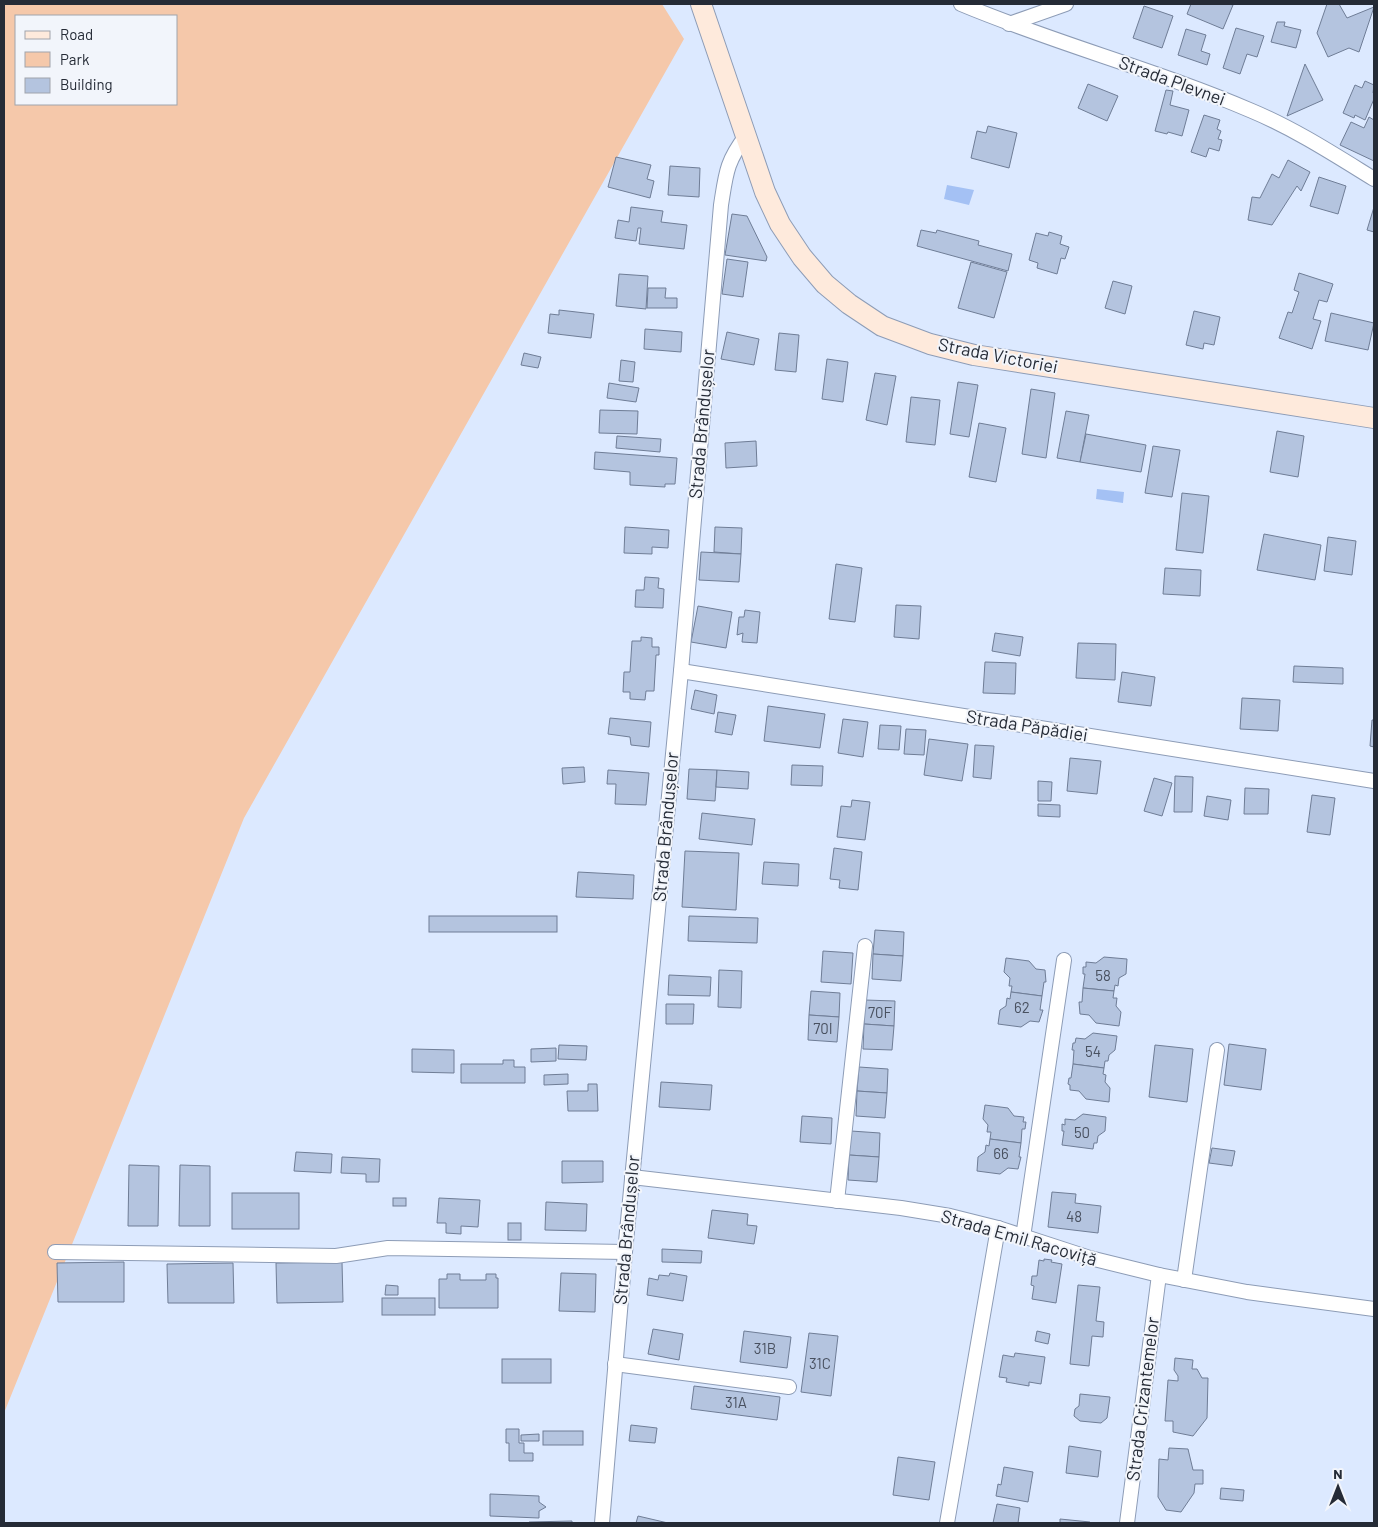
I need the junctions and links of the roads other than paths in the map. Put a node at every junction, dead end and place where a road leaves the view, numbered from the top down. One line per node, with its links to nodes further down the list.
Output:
1 (701, 4): 5 (street, Strada Victoriei)
2 (961, 4): 4 (street, Strada Plevnei)
3 (1066, 4): 4 (street)
4 (1009, 24): 6 (street, Strada Plevnei)
5 (746, 136): 7 (street, Strada Victoriei); 8 (street, Strada Brândușelor)
6 (1374, 179)
7 (1374, 418)
8 (680, 671): 9 (street, Strada Păpădiei); 13 (street, Strada Brândușelor)
9 (1374, 781)
10 (865, 946): 14 (street)
11 (1064, 960): 16 (street)
12 (1217, 1050): 20 (street)
13 (632, 1177): 14 (street, Strada Emil Racoviță); 18 (street, Strada Brândușelor)
14 (837, 1201): 15 (street, Strada Emil Racoviță)
15 (998, 1228): 16 (street, Strada Emil Racoviță); 25 (street)
16 (1023, 1237): 19 (street, Strada Emil Racoviță)
17 (56, 1252): 18 (street)
18 (625, 1252): 22 (street, Strada Brândușelor)
19 (1159, 1275): 20 (street, Strada Emil Racoviță); 26 (street, Strada Crizantemelor)
20 (1184, 1280): 21 (street, Strada Emil Racoviță)
21 (1374, 1309)
22 (615, 1364): 23 (street); 24 (street, Strada Brândușelor)
23 (789, 1387)
24 (602, 1523)
25 (947, 1523)
26 (1127, 1523)

